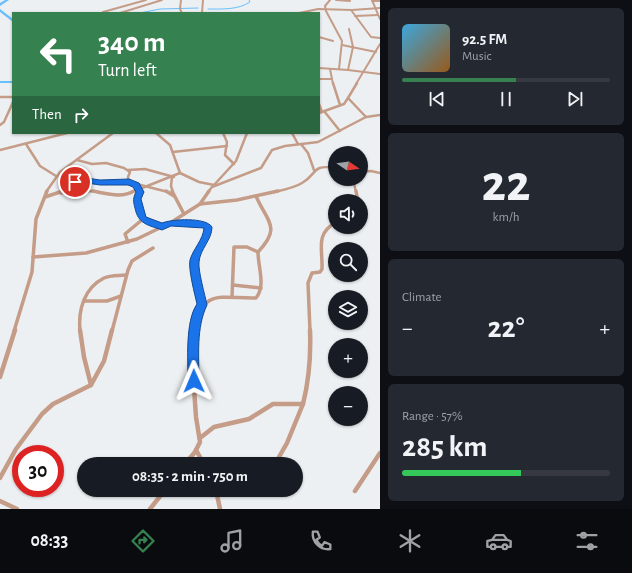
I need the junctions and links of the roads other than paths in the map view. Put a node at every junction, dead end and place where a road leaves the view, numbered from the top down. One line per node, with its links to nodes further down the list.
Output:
1 (146, 0): 15 (street)
2 (162, 0): 16 (street)
3 (181, 0): 17 (street)
4 (203, 0): 18 (street)
5 (330, 0): 10 (street)
6 (336, 0): 8 (street)
7 (372, 0): 9 (street); 11 (street)
8 (350, 1): 14 (street)
9 (380, 1)
10 (325, 8): 13 (street); 19 (street); 28 (street)
11 (376, 8): 12 (street); 14 (street); 20 (street)
12 (380, 8)
13 (351, 10): 14 (street); 21 (street)
14 (355, 10)
15 (102, 12)
16 (123, 12)
17 (182, 12)
18 (202, 12)
19 (302, 12)
20 (378, 15): 21 (street); 22 (street)
21 (355, 16): 25 (street)
22 (380, 19)
23 (349, 28): 29 (street)
24 (320, 36): 26 (street)
25 (380, 38)
26 (333, 41)
27 (380, 44): 30 (street)
28 (342, 45): 29 (street); 33 (street)
29 (353, 47): 30 (street); 34 (street)
30 (376, 52): 35 (street)
31 (320, 68): 32 (street)
32 (330, 69): 33 (street); 38 (street)
33 (338, 69): 34 (street)
34 (348, 70): 35 (street)
35 (364, 72): 36 (street); 41 (street)
36 (380, 74)
37 (320, 79): 38 (street)
38 (331, 79): 43 (street)
39 (0, 97): 40 (street)
40 (12, 97)
41 (348, 98): 43 (street); 46 (street)
42 (12, 104): 47 (street)
43 (340, 106): 44 (street)
44 (322, 112): 48 (street)
45 (380, 114): 46 (street)
46 (366, 117): 48 (street)
47 (0, 125)
48 (340, 131): 57 (street)
49 (63, 134): 56 (street)
50 (112, 134): 61 (street)
51 (157, 134): 60 (street)
52 (224, 134): 58 (street)
53 (246, 134): 64 (street)
54 (293, 134): 57 (street)
55 (0, 144): 59 (street)
56 (26, 144): 59 (street); 72 (street)
57 (299, 144): 67 (street); 78 (street)
58 (227, 146): 60 (street); 64 (street)
59 (0, 150)
60 (173, 152): 70 (street)
61 (82, 156): 62 (street); 63 (street)
62 (77, 160): 63 (street); 72 (street)
63 (86, 162): 66 (street)
64 (234, 164): 78 (street)
65 (328, 167): 67 (street)
66 (128, 170): 71 (street); 73 (street)
67 (314, 170): 83 (street)
68 (368, 171): 69 (street)
69 (380, 173)
70 (180, 174): 73 (street); 78 (street)
71 (129, 175): 74 (street); 75 (street)
72 (56, 176): 84 (street)
73 (173, 177): 77 (street); 82 (street)
74 (120, 181): 75 (street); 80 (street)
75 (129, 182): 76 (street)
76 (135, 184): 77 (street); 79 (street); 81 (street)
77 (149, 186): 79 (street); 82 (street)
78 (213, 186): 86 (street)
79 (138, 189): 81 (street); 85 (street)
80 (61, 193): 81 (street); 84 (street)
81 (132, 193): 85 (street)
82 (174, 196): 87 (street)
83 (256, 196): 86 (street); 94 (street)
84 (44, 197): 95 (street)
85 (137, 197): 88 (street)
86 (200, 204): 87 (street)
87 (184, 214): 89 (street)
88 (143, 219): 90 (street); 92 (street)
89 (170, 223): 90 (street); 102 (street)
90 (162, 226): 92 (street)
91 (328, 227): 105 (street)
92 (128, 242): 95 (street)
93 (153, 248): 96 (street)
94 (258, 252): 97 (street); 98 (street)
95 (33, 257): 103 (street)
96 (126, 275): 99 (street); 101 (street)
97 (233, 285): 98 (street); 100 (street)
98 (261, 288): 100 (street)
99 (121, 296): 101 (street); 104 (street)
100 (232, 297): 102 (street)
101 (84, 301): 104 (street)
102 (202, 305): 106 (street)
103 (0, 377)
104 (91, 385): 112 (street)
105 (302, 404): 106 (street); 111 (street)
106 (200, 438): 107 (street)
107 (196, 450): 109 (street); 110 (street)
108 (380, 453): 113 (street)
109 (190, 457)
110 (200, 457)
111 (279, 457)
112 (0, 478)
113 (355, 491)
114 (159, 497): 118 (street)
115 (217, 497): 119 (street)
116 (0, 501): 117 (street)
117 (17, 509)
118 (150, 509)
119 (220, 509)

